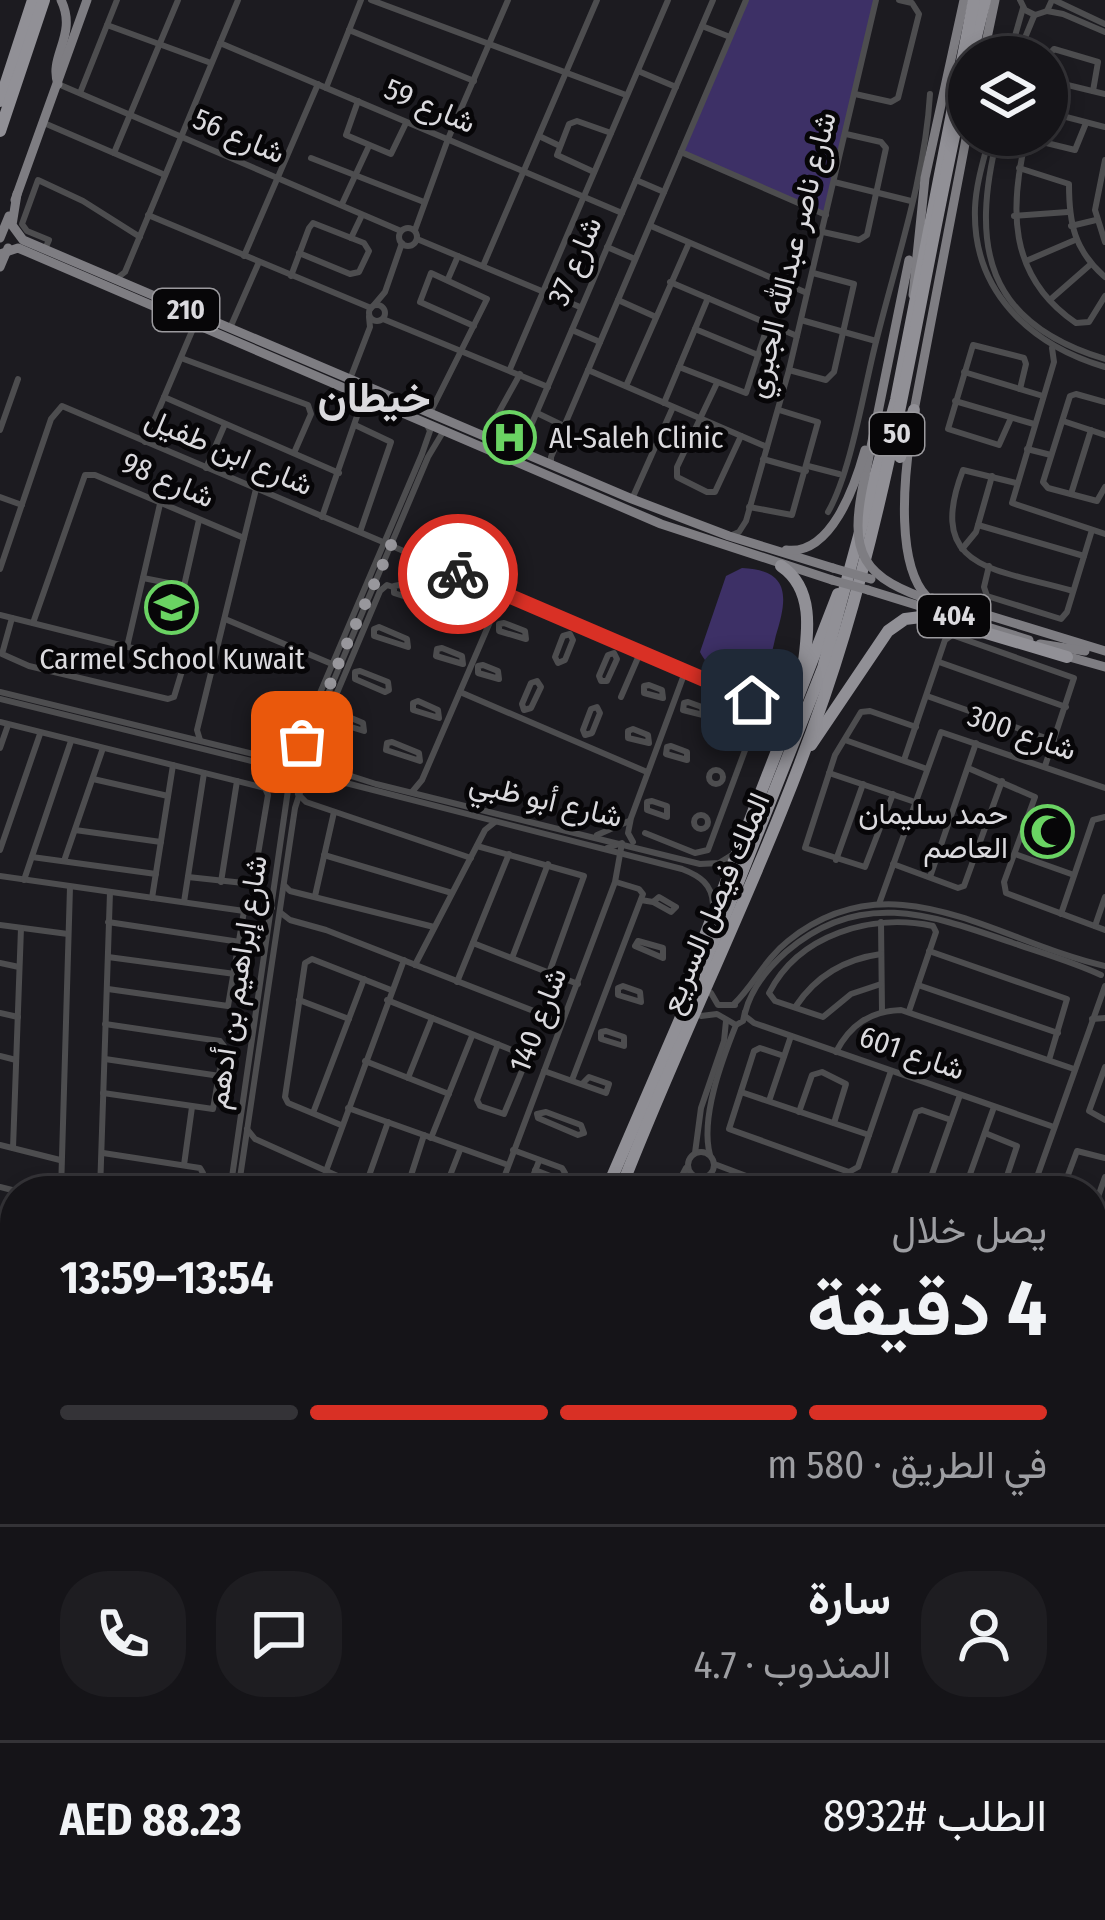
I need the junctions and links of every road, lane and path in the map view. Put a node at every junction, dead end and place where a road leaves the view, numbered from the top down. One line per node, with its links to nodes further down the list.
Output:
1 (33, 0): 52 (highway)
2 (44, 0): 60 (highway)
3 (61, 0): 42 (main road)
4 (87, 0): 42 (main road)
5 (117, 0): 25 (street)
6 (178, 0): 36 (street)
7 (238, 0): 34 (street)
8 (362, 0): 28 (street)
9 (371, 0): 35 (street)
10 (508, 0): 35 (street)
11 (597, 0): 40 (street)
12 (668, 0): 39 (street)
13 (713, 0): 26 (street, شارع 37)
14 (746, 0): 33 (street)
15 (876, 0): 48 (street, شارع ناصر عبدالله الجبري)
16 (898, 0): 48 (street)
17 (964, 0): 98 (main road, الملك فيصل السريع)
18 (974, 0): 137 (highway, الملك فيصل السريع / 50)
19 (985, 0): 29 (highway)
20 (995, 0): 30 (main road)
21 (1053, 0): 23 (street); 27 (street)
22 (1021, 4): 24 (street); 31 (street)
23 (1047, 11): 24 (street); 27 (street)
24 (1036, 15): 32 (street)
25 (107, 25): 36 (street); 47 (street)
26 (702, 26): 33 (street); 45 (street, شارع 37)
27 (1105, 28)
28 (349, 30): 41 (street); 44 (street)
29 (976, 36)
30 (987, 36)
31 (1016, 36)
32 (1024, 36)
33 (730, 37): 69 (street)
34 (220, 43): 38 (street); 44 (street, شارع 59)
35 (490, 43): 40 (street); 41 (street)
36 (160, 44): 38 (street); 54 (street)
37 (1068, 53): 46 (street)
38 (211, 63): 64 (street)
39 (638, 71): 45 (street); 51 (street)
40 (566, 72): 51 (street); 63 (street)
41 (474, 81): 65 (street)
42 (58, 84): 47 (street, شارع 56); 57 (main road)
43 (1068, 85): 46 (street)
44 (322, 86): 53 (street, شارع 59); 85 (street)
45 (676, 87): 86 (street, شارع 37)
46 (1093, 91): 50 (street)
47 (80, 94): 54 (street, شارع 56)
48 (855, 94): 62 (street, شارع ناصر عبدالله الجبري)
49 (930, 94): 93 (street)
50 (1105, 94)
51 (627, 96): 61 (street)
52 (0, 100)
53 (358, 101): 56 (street, شارع 59); 67 (street)
54 (130, 116): 64 (street, شارع 56); 70 (street)
55 (1068, 118): 58 (street)
56 (407, 122): 65 (street, شارع 59); 67 (street)
57 (44, 123): 70 (street); 91 (main road)
58 (1086, 123): 59 (street); 68 (street)
59 (1105, 128)
60 (0, 130)
61 (611, 134): 66 (street); 81 (street)
62 (846, 134): 87 (street, شارع ناصر عبدالله الجبري); 90 (street)
63 (539, 136): 66 (street); 80 (street)
64 (181, 137): 83 (street); 85 (street, شارع 56)
65 (448, 140): 80 (street, شارع 59); 94 (street)
66 (560, 146): 81 (street)
67 (368, 148): 82 (street)
68 (1068, 148)
69 (681, 152): 89 (street); 101 (street)
70 (115, 153): 83 (street)
71 (951, 156): 221 (highway, الملك فيصل السريع / 50)
72 (958, 156): 88 (highway)
73 (962, 156): 88 (main road)
74 (988, 156): 157 (street)
75 (992, 156): 164 (street)
76 (1022, 156): 79 (street)
77 (311, 158): 82 (street)
78 (1105, 160): 84 (street)
79 (1019, 168): 96 (street); 102 (street)
80 (524, 171): 92 (street, شارع 59); 124 (street)
81 (595, 172): 92 (street)
82 (356, 174): 94 (street); 95 (street)
83 (165, 175): 99 (street)
84 (1103, 176): 103 (street)
85 (277, 178): 95 (street, شارع 56); 118 (street)
86 (636, 180): 89 (street); 97 (street, شارع 37)
87 (835, 182): 90 (street); 101 (street, شارع ناصر عبدالله الجبري)
88 (956, 184): 187 (main road)
89 (664, 192): 104 (street)
90 (877, 192): 93 (street); 107 (street)
91 (16, 194): 113 (main road); 116 (main road)
92 (584, 197): 97 (street, شارع 59); 132 (street)
93 (911, 201): 155 (street)
94 (424, 202): 106 (street)
95 (342, 205): 100 (street, شارع 56)
96 (1068, 212): 102 (street); 105 (street)
97 (622, 213): 115 (street, شارع 37)
98 (920, 214): 137 (main road, الملك فيصل السريع); 170 (main road)
99 (148, 215): 108 (street); 118 (street)
100 (362, 215): 106 (street, شارع 56); 109 (street)
101 (827, 216): 107 (street, شارع ناصر عبدالله الجبري)
102 (1014, 216): 121 (street)
103 (1096, 220): 105 (street); 112 (street)
104 (650, 226): 111 (street); 120 (street)
105 (1071, 226): 110 (street)
106 (410, 232): 114 (street); 114 (street); 119 (street, شارع 56)
107 (823, 232): 126 (street, شارع ناصر عبدالله الجبري)
108 (140, 237): 116 (street); 129 (street)
109 (351, 238): 117 (street); 117 (street)
110 (1076, 240): 121 (street); 123 (street)
111 (688, 242): 131 (street); 134 (street)
112 (1105, 242)
113 (2, 243): 116 (main road, 210); 125 (main road)
114 (405, 244): 133 (street)
115 (607, 248): 120 (street); 141 (street, شارع 37)
116 (41, 251): 129 (main road, 210); 140 (main road, 210)
117 (299, 253): 127 (street)
118 (244, 256): 122 (street)
119 (458, 256): 124 (street, شارع 56); 130 (street)
120 (635, 259): 139 (street)
121 (1026, 261): 138 (street)
122 (259, 262): 127 (street); 150 (street)
123 (1091, 264): 128 (street); 138 (street)
124 (483, 266): 132 (street, شارع 56)
125 (0, 267)
126 (813, 272): 134 (street, شارع ناصر عبدالله الجبري); 153 (street)
127 (291, 276): 142 (street)
128 (1105, 277)
129 (122, 278): 140 (main road, 210)
130 (448, 279): 148 (street); 148 (street)
131 (670, 282): 136 (street); 143 (street)
132 (543, 291): 141 (street, شارع 56); 166 (street)
133 (385, 292): 142 (street); 144 (street)
134 (807, 293): 145 (street, شارع ناصر عبدالله الجبري)
135 (1105, 296): 138 (street)
136 (708, 298): 147 (street); 151 (street)
137 (914, 299): 250 (highway, الملك فيصل السريع / 50)
138 (1051, 299)
139 (618, 300): 143 (street); 156 (street)
140 (153, 301): 146 (main road, 210); 150 (main road, 210)
141 (581, 308): 152 (street, شارع 37)
142 (369, 309): 144 (street); 144 (street); 149 (street)
143 (656, 316): 175 (street)
144 (385, 317): 149 (street); 158 (street)
145 (801, 320): 153 (street); 154 (street, شارع ناصر عبدالله الجبري)
146 (195, 324): 161 (main road, 210); 162 (street)
147 (769, 324): 154 (street); 160 (street)
148 (474, 326): 158 (street)
149 (370, 327): 173 (street)
150 (230, 328): 161 (main road, 210)
151 (695, 329): 160 (street); 165 (street)
152 (572, 330): 156 (street); 176 (street, شارع 37)
153 (843, 331): 155 (street); 168 (street)
154 (797, 336): 168 (street, شارع ناصر عبدالله الجبري)
155 (876, 341): 216 (street)
156 (600, 342): 167 (street)
157 (1050, 346): 159 (street); 163 (street)
158 (462, 349): 166 (street); 188 (street)
159 (1066, 354): 163 (street); 164 (street)
160 (760, 356): 174 (street)
161 (285, 357): 173 (main road, 210); 178 (main road, 210)
162 (181, 358): 180 (street); 208 (street)
163 (1054, 362): 179 (street)
164 (1105, 363)
165 (679, 367): 174 (street); 184 (street)
166 (510, 369): 171 (street)
167 (588, 370): 175 (street); 197 (street)
168 (789, 370): 186 (street, شارع ناصر عبدالله الجبري)
169 (964, 371): 177 (street); 177 (street); 182 (street)
170 (884, 372): 243 (main road); 269 (main road, 404, bridge)
171 (520, 374): 176 (street); 203 (street)
172 (17, 379): 198 (street)
173 (350, 379): 181 (main road, 210)
174 (718, 383): 190 (street)
175 (626, 386): 184 (street)
176 (548, 387): 189 (street, شارع 37)
177 (1020, 388): 179 (street)
178 (364, 396): 181 (main road, 210); 196 (street)
179 (1043, 396): 195 (street)
180 (164, 397): 194 (street); 204 (street)
181 (388, 401): 188 (main road, 210); 192 (main road, 210)
182 (955, 401): 191 (street); 191 (street)
183 (1105, 402): 193 (street)
184 (664, 403): 185 (street)
185 (674, 406): 190 (street); 224 (street)
186 (778, 410): 205 (street, شارع ناصر عبدالله الجبري); 214 (street)
187 (914, 410): 221 (highway); 255 (main road)
188 (430, 413): 203 (main road, 210)
189 (536, 413): 197 (street); 207 (street, شارع 37)
190 (700, 418): 202 (street); 202 (street)
191 (1011, 418): 195 (street)
192 (419, 420): 200 (main road, 210); 211 (street)
193 (1061, 421): 199 (street); 209 (street)
194 (225, 424): 208 (street); 213 (street)
195 (1034, 424): 206 (street)
196 (355, 425): 215 (street); 235 (street)
197 (564, 426): 212 (street)
198 (0, 430)
199 (1091, 430): 201 (street); 222 (street)
200 (446, 431): 203 (main road, 210); 211 (street)
201 (1105, 435)
202 (741, 436): 205 (street)
203 (480, 439): 207 (main road, 210); 239 (main road, 210)
204 (145, 442): 213 (street, شارع ابن طفيل); 226 (street, شارع ابن طفيل)
205 (766, 447): 210 (street, شارع ناصر عبدالله الجبري)
206 (1027, 448): 209 (street); 218 (street)
207 (515, 450): 212 (main road, 210)
208 (294, 453): 215 (street)
209 (1051, 455): 222 (street)
210 (763, 459): 214 (street); 227 (street, شارع ناصر عبدالله الجبري)
211 (422, 463): 240 (street)
212 (551, 465): 224 (main road, 210)
213 (206, 468): 220 (street, شارع ابن طفيل)
214 (807, 469): 216 (street); 227 (street)
215 (338, 472): 229 (street)
216 (841, 475): 228 (street)
217 (992, 476): 218 (street); 233 (street); 242 (street)
218 (1016, 483): 234 (street)
219 (1105, 487): 222 (street)
220 (256, 489): 229 (street, شارع ابن طفيل); 238 (street)
221 (885, 491): 309 (highway, الملك فيصل السريع / 50)
222 (1071, 494)
223 (0, 497): 226 (street)
224 (632, 499): 230 (main road, 210)
225 (160, 504): 231 (street, شارع 98); 249 (street); 261 (street, شارع 98)
226 (22, 505): 247 (street)
227 (749, 507): 232 (street, شارع ناصر عبدالله الجبري)
228 (828, 512)
229 (322, 517): 235 (street, شارع ابن طفيل)
230 (676, 517): 237 (main road, 210); 239 (main road)
231 (199, 520): 238 (street, شارع 98); 249 (street)
232 (746, 520): 237 (street); 241 (street, شارع ناصر عبدالله الجبري)
233 (978, 525): 242 (street); 244 (street)
234 (1092, 530): 236 (street); 244 (street)
235 (360, 532): 240 (street, شارع ابن طفيل)
236 (1105, 534)
237 (729, 536): 241 (main road, 210)
238 (244, 538): 259 (street)
239 (700, 539): 245 (main road, 210)
240 (387, 544): 254 (street, شارع ابن طفيل); 256 (street)
241 (753, 544): 243 (main road, 210)
242 (962, 550): 246 (street)
243 (775, 551): 248 (main road, 210)
244 (1084, 556): 253 (street)
245 (781, 566): 248 (main road, 210); 291 (highway)
246 (989, 566): 253 (street); 253 (street)
247 (0, 569)
248 (827, 573): 251 (main road, 404, bridge)
249 (143, 578): 268 (street)
250 (850, 578): 291 (highway); 449 (highway, الملك فيصل السريع / 50)
251 (869, 584): 255 (main road, 404); 267 (main road, 404)
252 (393, 587): 263 (street)
253 (1073, 591)
254 (502, 594): 260 (street); 262 (street, شارع ابن طفيل)
255 (927, 597): 269 (main road, 404)
256 (360, 609): 265 (street); 277 (street)
257 (0, 614): 258 (street)
258 (12, 618): 261 (street); 275 (street)
259 (226, 619): 277 (street); 279 (street)
260 (490, 622): 260 (street); 282 (street)
261 (33, 623): 268 (street)
262 (574, 625): 264 (street); 266 (street, شارع ابن طفيل)
263 (369, 629): 263 (street); 265 (street)
264 (570, 634)
265 (355, 641): 271 (street)
266 (619, 644): 272 (street); 273 (street, شارع ابن طفيل)
267 (1040, 644): 269 (main road); 274 (main road, 404)
268 (127, 646): 275 (street)
269 (1087, 648): 270 (main road)
270 (1105, 651)
271 (350, 652): 280 (street); 294 (street)
272 (614, 653)
273 (640, 653): 281 (street, شارع ابن طفيل); 286 (street)
274 (1067, 657): 278 (main road, 404); 309 (highway)
275 (184, 661): 279 (street)
276 (938, 662): 285 (street); 288 (street); 288 (street)
277 (332, 664): 294 (street)
278 (1105, 667)
279 (213, 668): 296 (street)
280 (351, 672): 280 (street); 292 (street)
281 (685, 672): 287 (street); 300 (street, شارع ابن طفيل)
282 (460, 692): 290 (street); 312 (street)
283 (0, 695): 289 (street)
284 (664, 696): 287 (street)
285 (926, 696): 295 (street); 304 (street)
286 (621, 697)
287 (679, 703): 317 (street)
288 (1066, 707): 304 (street)
289 (77, 714): 299 (street); 320 (street)
290 (523, 714): 290 (street); 317 (street)
291 (794, 714): 344 (highway)
292 (338, 718)
293 (4, 723): 297 (street); 306 (street)
294 (313, 724): 308 (street); 310 (street)
295 (916, 727): 301 (street); 311 (street)
296 (196, 730): 299 (street); 302 (street)
297 (41, 733): 303 (street); 352 (street)
298 (739, 735): 300 (street)
299 (189, 737): 302 (street)
300 (749, 739): 347 (street)
301 (844, 739): 311 (street); 319 (street)
302 (200, 740): 308 (street)
303 (71, 741): 307 (street); 357 (street)
304 (1054, 741): 314 (street)
305 (976, 742): 314 (street, شارع 300); 315 (street); 316 (street, شارع 300)
306 (0, 748)
307 (103, 748): 313 (street); 321 (street)
308 (292, 755): 310 (street, شارع أبو ظبي); 320 (street, شارع إبراهيم بن أدهم)
309 (802, 755): 393 (highway, الملك فيصل السريع / 50)
310 (313, 760): 325 (street, شارع إبراهيم بن أدهم); 327 (street, شارع أبو ظبي)
311 (904, 760): 316 (street)
312 (425, 761): 312 (street); 322 (street)
313 (172, 765): 318 (street); 332 (street)
314 (1045, 766): 328 (street, شارع 300)
315 (968, 768): 324 (street); 370 (street)
316 (927, 769): 336 (street, شارع 300)
317 (647, 772): 334 (street)
318 (204, 773): 323 (street); 369 (street)
319 (829, 773): 326 (street); 359 (street)
320 (286, 777): 325 (street, شارع أبو ظبي); 387 (street, شارع إبراهيم بن أدهم)
321 (93, 779): 332 (street); 345 (street)
322 (422, 780): 329 (street); 333 (street)
323 (237, 781): 372 (street); 372 (street)
324 (1002, 781): 355 (street); 370 (street)
325 (307, 783): 327 (street, شارع أبو ظبي); 330 (street, شارع إبراهيم بن أدهم)
326 (863, 784): 331 (street); 359 (street)
327 (376, 788): 329 (street, شارع أبو ظبي); 340 (street, شارع أبو ظبي)
328 (1105, 788)
329 (410, 793): 333 (street, شارع أبو ظبي)
330 (298, 794): 335 (street); 338 (street, شارع إبراهيم بن أدهم)
331 (892, 794): 336 (street); 359 (street)
332 (168, 796): 349 (street)
333 (427, 796): 348 (street, شارع أبو ظبي)
334 (637, 800): 337 (street); 342 (street)
335 (306, 802): 338 (street); 339 (street)
336 (915, 802): 363 (street, شارع 300)
337 (646, 805)
338 (295, 808): 376 (street, شارع إبراهيم بن أدهم)
339 (334, 812): 356 (street); 358 (street)
340 (480, 817): 343 (street, شارع أبو ظبي); 346 (street)
341 (1105, 817): 367 (street)
342 (631, 818): 348 (street); 353 (street)
343 (497, 821): 346 (street); 351 (street, شارع أبو ظبي)
344 (749, 826): 362 (street); 389 (highway)
345 (75, 830): 349 (street); 360 (street)
346 (485, 830): 350 (street)
347 (645, 833)
348 (594, 836): 351 (street, شارع أبو ظبي)
349 (160, 842): 365 (street)
350 (477, 846): 354 (street); 358 (street)
351 (622, 847): 353 (street, شارع أبو ظبي); 364 (street, شارع 140)
352 (0, 850)
353 (635, 850): 362 (street, شارع أبو ظبي); 364 (street); 366 (street, شارع أبو ظبي)
354 (509, 854): 361 (street); 406 (street)
355 (1015, 854): 367 (street); 392 (street)
356 (324, 855): 378 (street); 379 (street)
357 (32, 856): 360 (street); 371 (street)
358 (471, 858): 378 (street)
359 (836, 860)
360 (64, 861): 365 (street)
361 (548, 864): 410 (street); 415 (street)
362 (700, 864): 366 (street)
363 (893, 864): 370 (street); 374 (street, شارع 300)
364 (620, 865): 373 (street, شارع 140)
365 (155, 874): 381 (street)
366 (694, 874): 389 (street)
367 (1074, 875): 392 (street)
368 (0, 876): 371 (street)
369 (188, 877): 372 (street); 383 (street)
370 (930, 878)
371 (24, 880): 375 (street)
372 (221, 881)
373 (615, 882): 382 (street); 420 (street, شارع 140)
374 (887, 886): 385 (street, شارع 300); 386 (street)
375 (70, 887): 377 (street); 403 (street)
376 (286, 891): 379 (street); 387 (street, شارع إبراهيم بن أدهم)
377 (110, 892): 381 (street); 395 (street)
378 (452, 892): 400 (street)
379 (314, 897): 400 (street)
380 (1105, 897): 399 (street)
381 (152, 898): 383 (street)
382 (641, 900): 384 (street); 405 (street)
383 (184, 902): 388 (street)
384 (652, 902)
385 (879, 904): 386 (street); 428 (street)
386 (897, 904): 390 (street)
387 (276, 909): 391 (street); 394 (street); 397 (street, شارع إبراهيم بن أدهم)
388 (244, 911): 391 (street); 404 (street)
389 (712, 912): 449 (highway)
390 (933, 912): 417 (street); 438 (street)
391 (263, 913): 397 (street)
392 (1060, 914): 399 (street)
393 (736, 916): 425 (highway); 463 (highway, الملك فيصل السريع / 50)
394 (290, 920): 397 (street); 411 (street)
395 (109, 922): 404 (street); 409 (street)
396 (881, 922): 407 (street); 408 (street); 429 (street)
397 (274, 924): 443 (street, شارع إبراهيم بن أدهم)
398 (0, 925): 401 (street)
399 (1095, 926): 402 (street)
400 (434, 927): 413 (street)
401 (21, 928): 403 (street); 414 (street)
402 (1105, 930)
403 (68, 934): 498 (street)
404 (240, 942): 416 (street)
405 (632, 943): 405 (street); 462 (street)
406 (472, 944): 410 (street); 419 (street)
407 (929, 951): 422 (street); 444 (street)
408 (881, 954): 421 (street); 429 (street)
409 (108, 957): 416 (street); 423 (street)
410 (512, 958): 415 (street)
411 (404, 960): 413 (street); 424 (street)
412 (0, 963): 414 (street)
413 (415, 964): 419 (street)
414 (20, 967): 434 (street)
415 (549, 973): 420 (street)
416 (235, 974): 423 (street)
417 (1104, 977): 439 (street)
418 (364, 979): 424 (street); 426 (street); 437 (street)
419 (458, 982): 441 (street)
420 (578, 984): 441 (street, شارع 140)
421 (881, 984): 429 (street); 431 (street)
422 (918, 985): 430 (street); 444 (street)
423 (106, 989): 442 (street)
424 (392, 990): 427 (street)
425 (711, 993): 428 (street); 433 (highway)
426 (299, 1000): 437 (street); 477 (street)
427 (387, 1000): 435 (street); 455 (street)
428 (732, 1005): 438 (street); 440 (street)
429 (795, 1008)
430 (909, 1011): 431 (street); 454 (street)
431 (882, 1012): 448 (street)
432 (0, 1013): 434 (street)
433 (701, 1016): 440 (street); 463 (highway)
434 (18, 1017): 453 (street)
435 (432, 1018): 445 (street); 461 (street)
436 (1105, 1018): 439 (street)
437 (349, 1019): 477 (street)
438 (741, 1019): 440 (street); 446 (street, شارع 601); 497 (street)
439 (1092, 1019): 457 (street)
440 (726, 1020): 495 (street)
441 (562, 1022): 458 (street, شارع 140)
442 (105, 1024): 452 (street); 460 (street)
443 (258, 1032): 484 (street, شارع إبراهيم بن أدهم); 508 (street, شارع إبراهيم بن أدهم)
444 (1058, 1033): 454 (street)
445 (473, 1034): 447 (street); 467 (street)
446 (791, 1036): 448 (street, شارع 601); 451 (street)
447 (498, 1044): 447 (street)
448 (836, 1052): 459 (street, شارع 601)
449 (665, 1053): 518 (highway, الملك فيصل السريع / 50)
450 (0, 1056): 453 (street)
451 (784, 1056): 465 (street); 469 (street)
452 (104, 1059): 460 (street); 466 (street)
453 (16, 1060): 471 (street)
454 (1049, 1060): 457 (street)
455 (365, 1061): 461 (street); 474 (street)
456 (1105, 1067): 479 (street)
457 (1074, 1069): 483 (street)
458 (544, 1070): 462 (street); 475 (street, شارع 140)
459 (891, 1071): 468 (street, شارع 601); 486 (street)
460 (220, 1076): 472 (street)
461 (408, 1078): 467 (street)
462 (572, 1080): 464 (street)
463 (665, 1082): 519 (highway, الملك فيصل السريع / 50)
464 (583, 1084)
465 (740, 1091): 469 (street); 486 (street)
466 (103, 1093): 472 (street); 494 (street)
467 (449, 1094): 487 (street)
468 (959, 1095): 473 (street, شارع 601); 478 (street)
469 (769, 1101): 476 (street)
470 (0, 1102): 471 (street)
471 (15, 1106): 491 (street)
472 (192, 1107): 501 (street)
473 (994, 1107): 483 (street, شارع 601); 485 (street)
474 (348, 1108): 480 (street); 482 (street)
475 (533, 1112): 475 (street); 493 (street, شارع 140)
476 (800, 1112): 481 (street); 481 (street)
477 (313, 1113): 482 (street)
478 (951, 1120): 524 (street); 525 (street)
479 (1105, 1120)
480 (388, 1122): 487 (street); 511 (street)
481 (834, 1123): 486 (street)
482 (341, 1125): 504 (street)
483 (1054, 1127): 528 (street)
484 (247, 1130): 488 (street); 489 (street, شارع إبراهيم بن أدهم)
485 (985, 1133): 526 (street); 527 (street)
486 (869, 1135)
487 (428, 1137): 492 (street); 512 (street)
488 (255, 1139): 489 (street); 504 (street)
489 (245, 1142): 509 (street, شارع إبراهيم بن أدهم)
490 (0, 1145): 491 (street)
491 (13, 1148): 498 (street)
492 (461, 1149): 502 (street); 513 (street)
493 (514, 1150): 499 (street); 502 (street, شارع 140)
494 (101, 1153): 501 (street); 506 (street)
495 (695, 1153): 497 (street); 500 (street)
496 (1105, 1158): 529 (street)
497 (713, 1159): 522 (street); 523 (street)
498 (62, 1160): 505 (street)
499 (539, 1160): 503 (street); 517 (street)
500 (688, 1164): 520 (street); 521 (street)
501 (184, 1165): 507 (street)
502 (508, 1165): 514 (street, شارع 140)
503 (535, 1170): 515 (street); 516 (street)
504 (326, 1171): 510 (street)
505 (61, 1176)
506 (100, 1176)
507 (201, 1176)
508 (236, 1176)
509 (237, 1176)
510 (337, 1176)
511 (372, 1176)
512 (412, 1176)
513 (450, 1176)
514 (504, 1176)
515 (533, 1176)
516 (550, 1176)
517 (563, 1176)
518 (612, 1176)
519 (626, 1176)
520 (684, 1176)
521 (696, 1176)
522 (708, 1176)
523 (752, 1176)
524 (893, 1176)
525 (931, 1176)
526 (969, 1176)
527 (1007, 1176)
528 (1037, 1176)
529 (1068, 1176)

